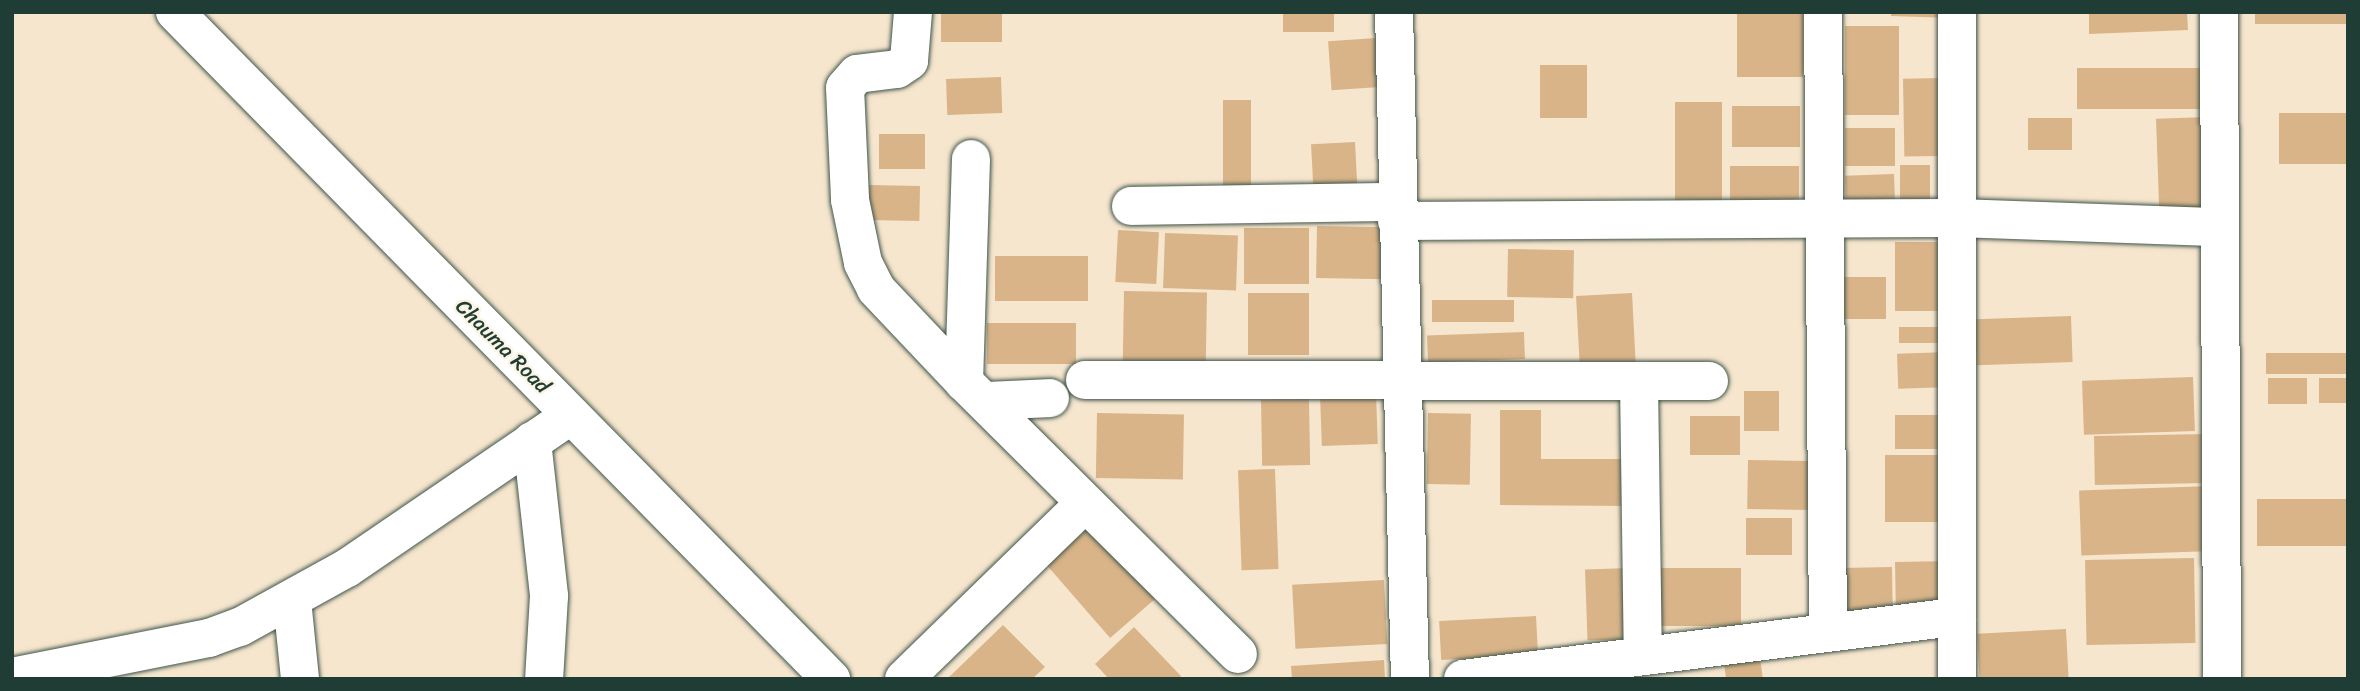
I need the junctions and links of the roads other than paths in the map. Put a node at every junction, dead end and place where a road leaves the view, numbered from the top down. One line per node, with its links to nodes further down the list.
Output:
1 (175, 12): 19 (street, Chauma Road)
2 (913, 12): 17 (street)
3 (1394, 12): 9 (street)
4 (1823, 12): 11 (street)
5 (1957, 12): 10 (street)
6 (2219, 12): 12 (street)
7 (971, 159): 17 (street)
8 (1131, 206): 9 (street)
9 (1397, 211): 11 (street); 16 (street)
10 (1957, 218): 11 (street); 12 (street); 23 (street)
11 (1825, 219): 24 (street)
12 (2220, 227): 35 (street)
13 (1085, 380): 16 (street)
14 (1639, 381): 15 (street); 16 (street); 26 (street)
15 (1709, 381)
16 (1400, 382): 32 (street)
17 (974, 391): 18 (street); 21 (street)
18 (1050, 398)
19 (571, 415): 20 (street); 30 (street, Chauma Road)
20 (532, 442): 22 (street); 29 (street)
21 (1085, 503): 25 (street); 31 (street)
22 (292, 600): 27 (street); 28 (street)
23 (1957, 617): 24 (street); 34 (street)
24 (1828, 631): 26 (street)
25 (1238, 654)
26 (1643, 655): 33 (street)
27 (12, 677)
28 (300, 679)
29 (544, 679)
30 (831, 679)
31 (904, 679)
32 (1410, 679)
33 (1463, 679)
34 (1957, 679)
35 (2222, 679)

